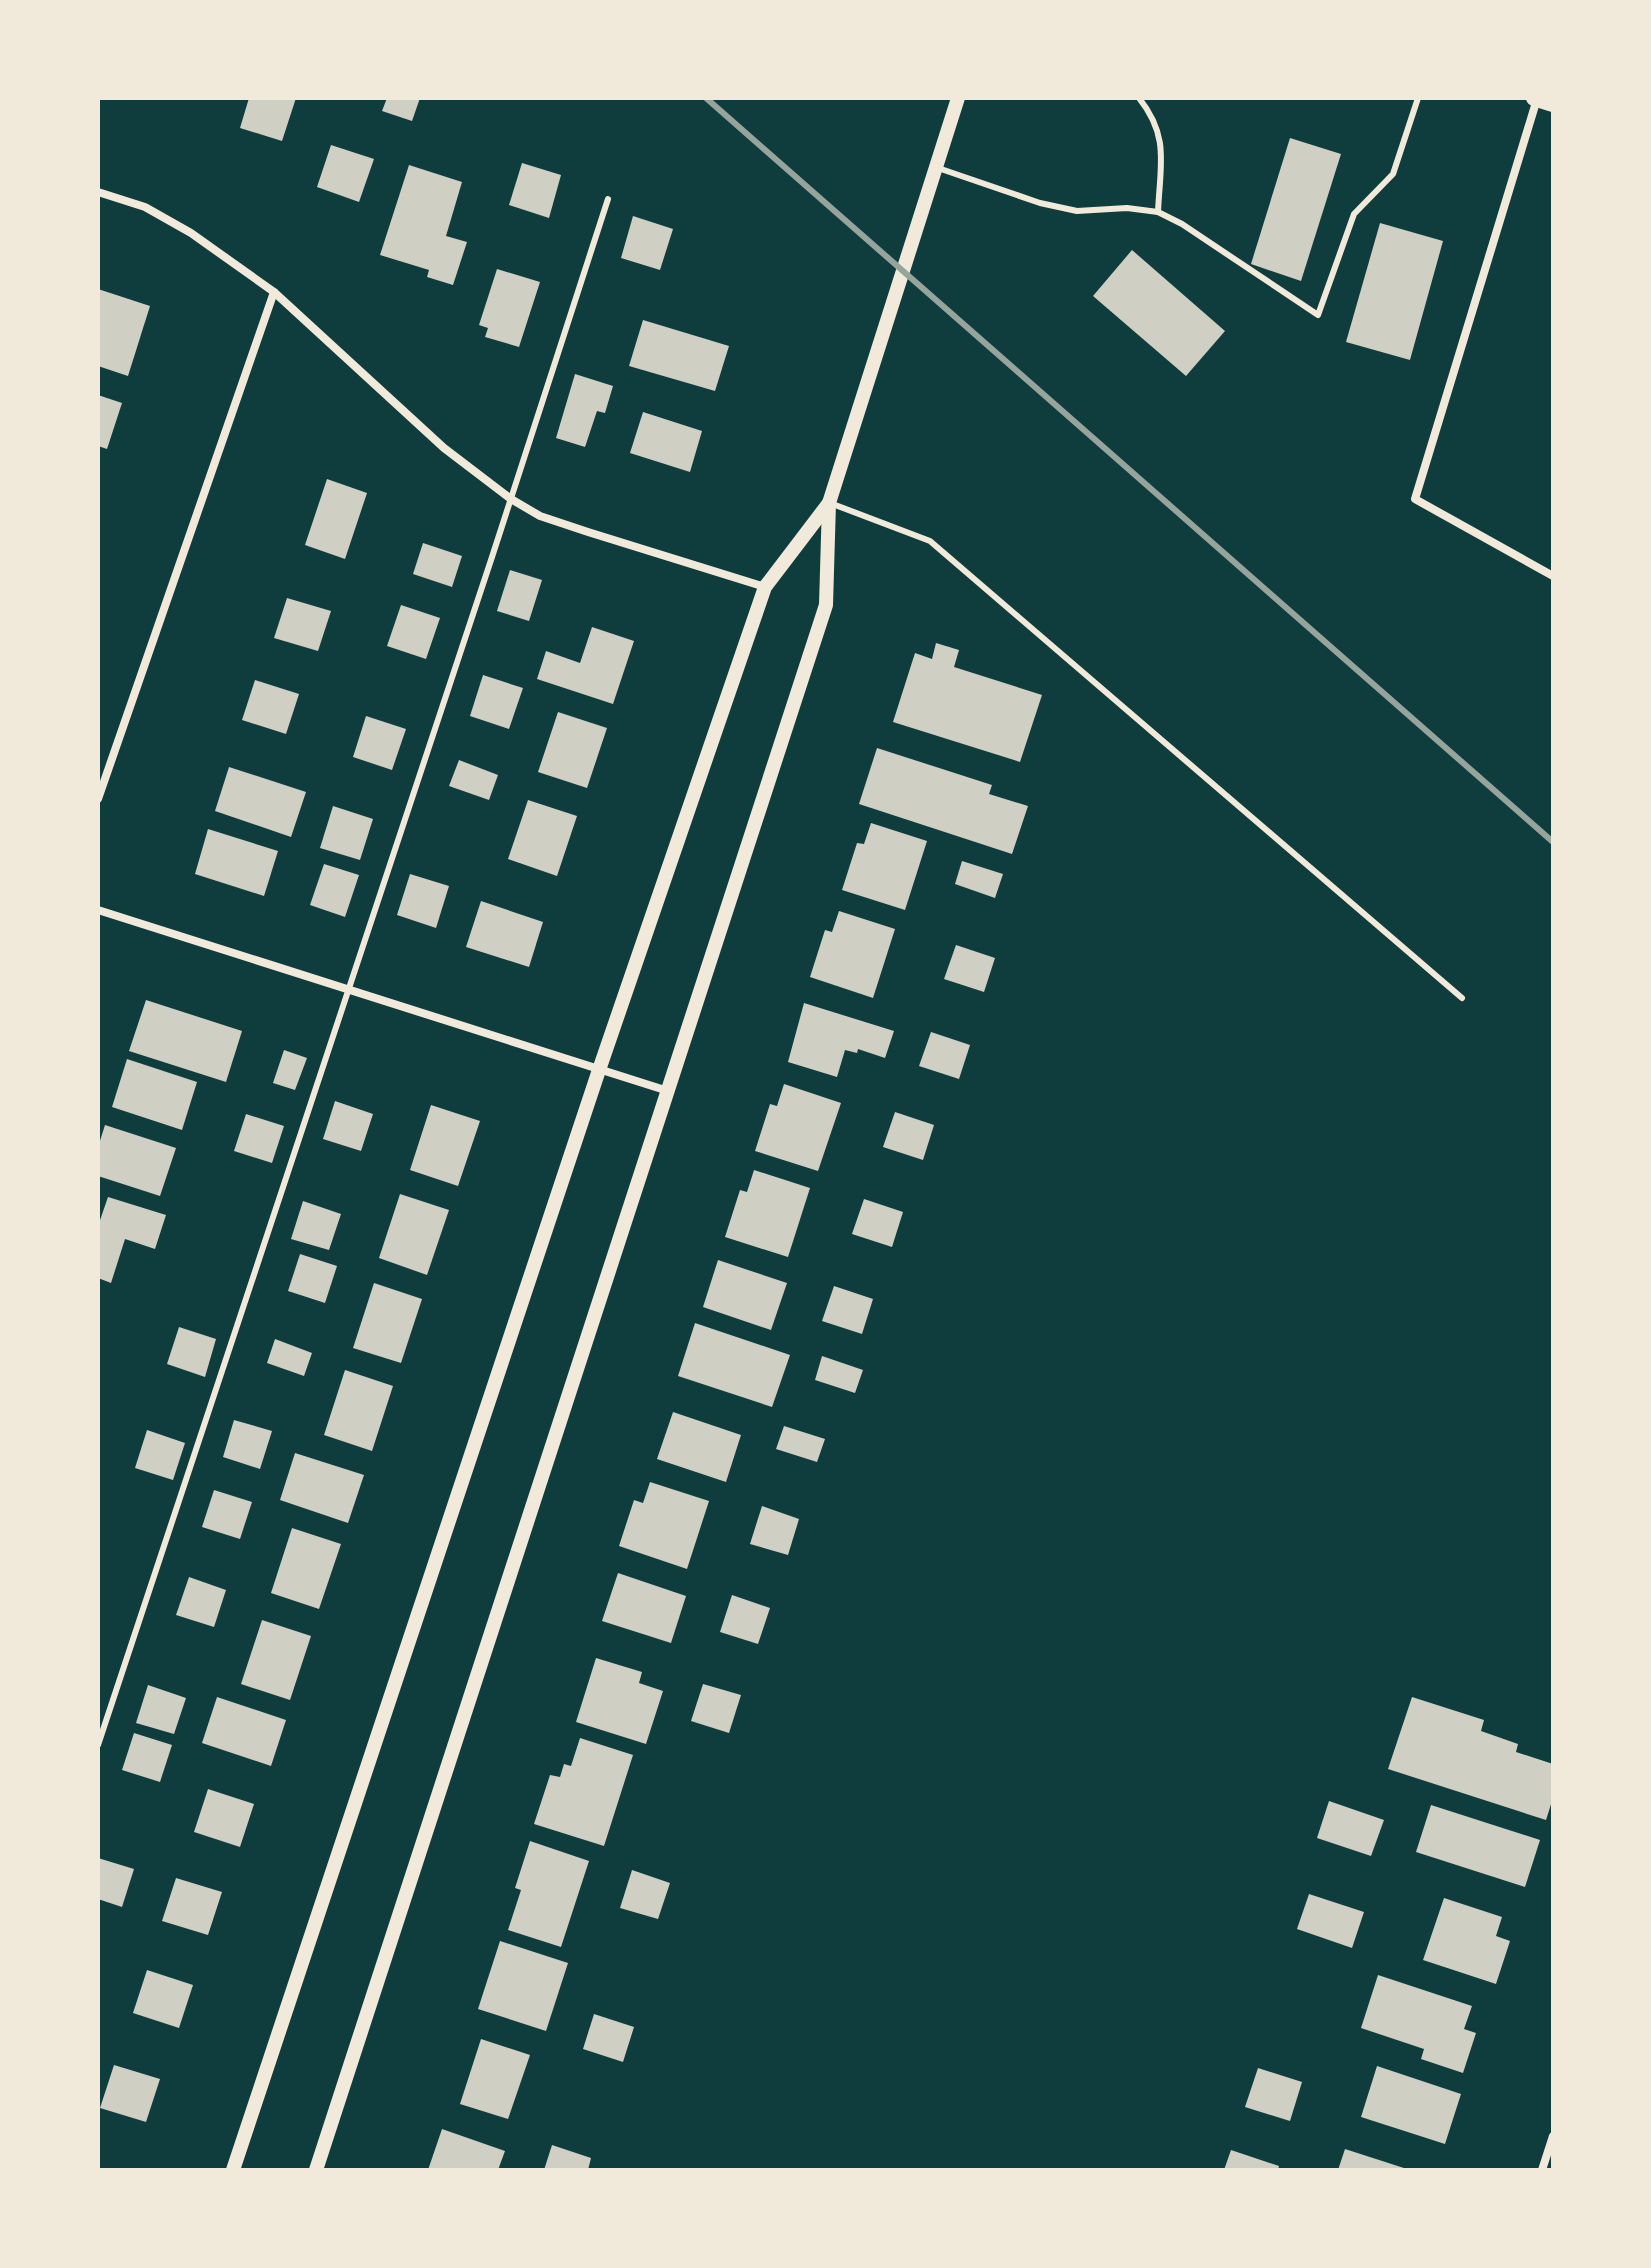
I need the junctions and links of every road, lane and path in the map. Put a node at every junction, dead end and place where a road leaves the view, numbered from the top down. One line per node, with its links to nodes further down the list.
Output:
1 (958, 98): 5 (street)
2 (1139, 98): 8 (lane)
3 (1418, 98): 8 (lane)
4 (1541, 100): 12 (street)
5 (936, 167): 8 (lane); 11 (street)
6 (98, 192): 9 (street)
7 (608, 199): 10 (lane)
8 (1158, 212)
9 (274, 292): 10 (street); 14 (street)
10 (511, 499): 13 (street); 16 (lane)
11 (829, 503): 13 (street); 17 (lane); 19 (street)
12 (1553, 576)
13 (765, 587): 18 (street)
14 (98, 799)
15 (98, 910): 16 (street)
16 (347, 989): 18 (street); 20 (lane)
17 (1462, 998)
18 (599, 1070): 19 (street); 22 (street)
19 (668, 1091): 23 (street)
20 (98, 1745)
21 (1553, 2136): 24 (street)
22 (233, 2170)
23 (316, 2170)
24 (1542, 2170)

